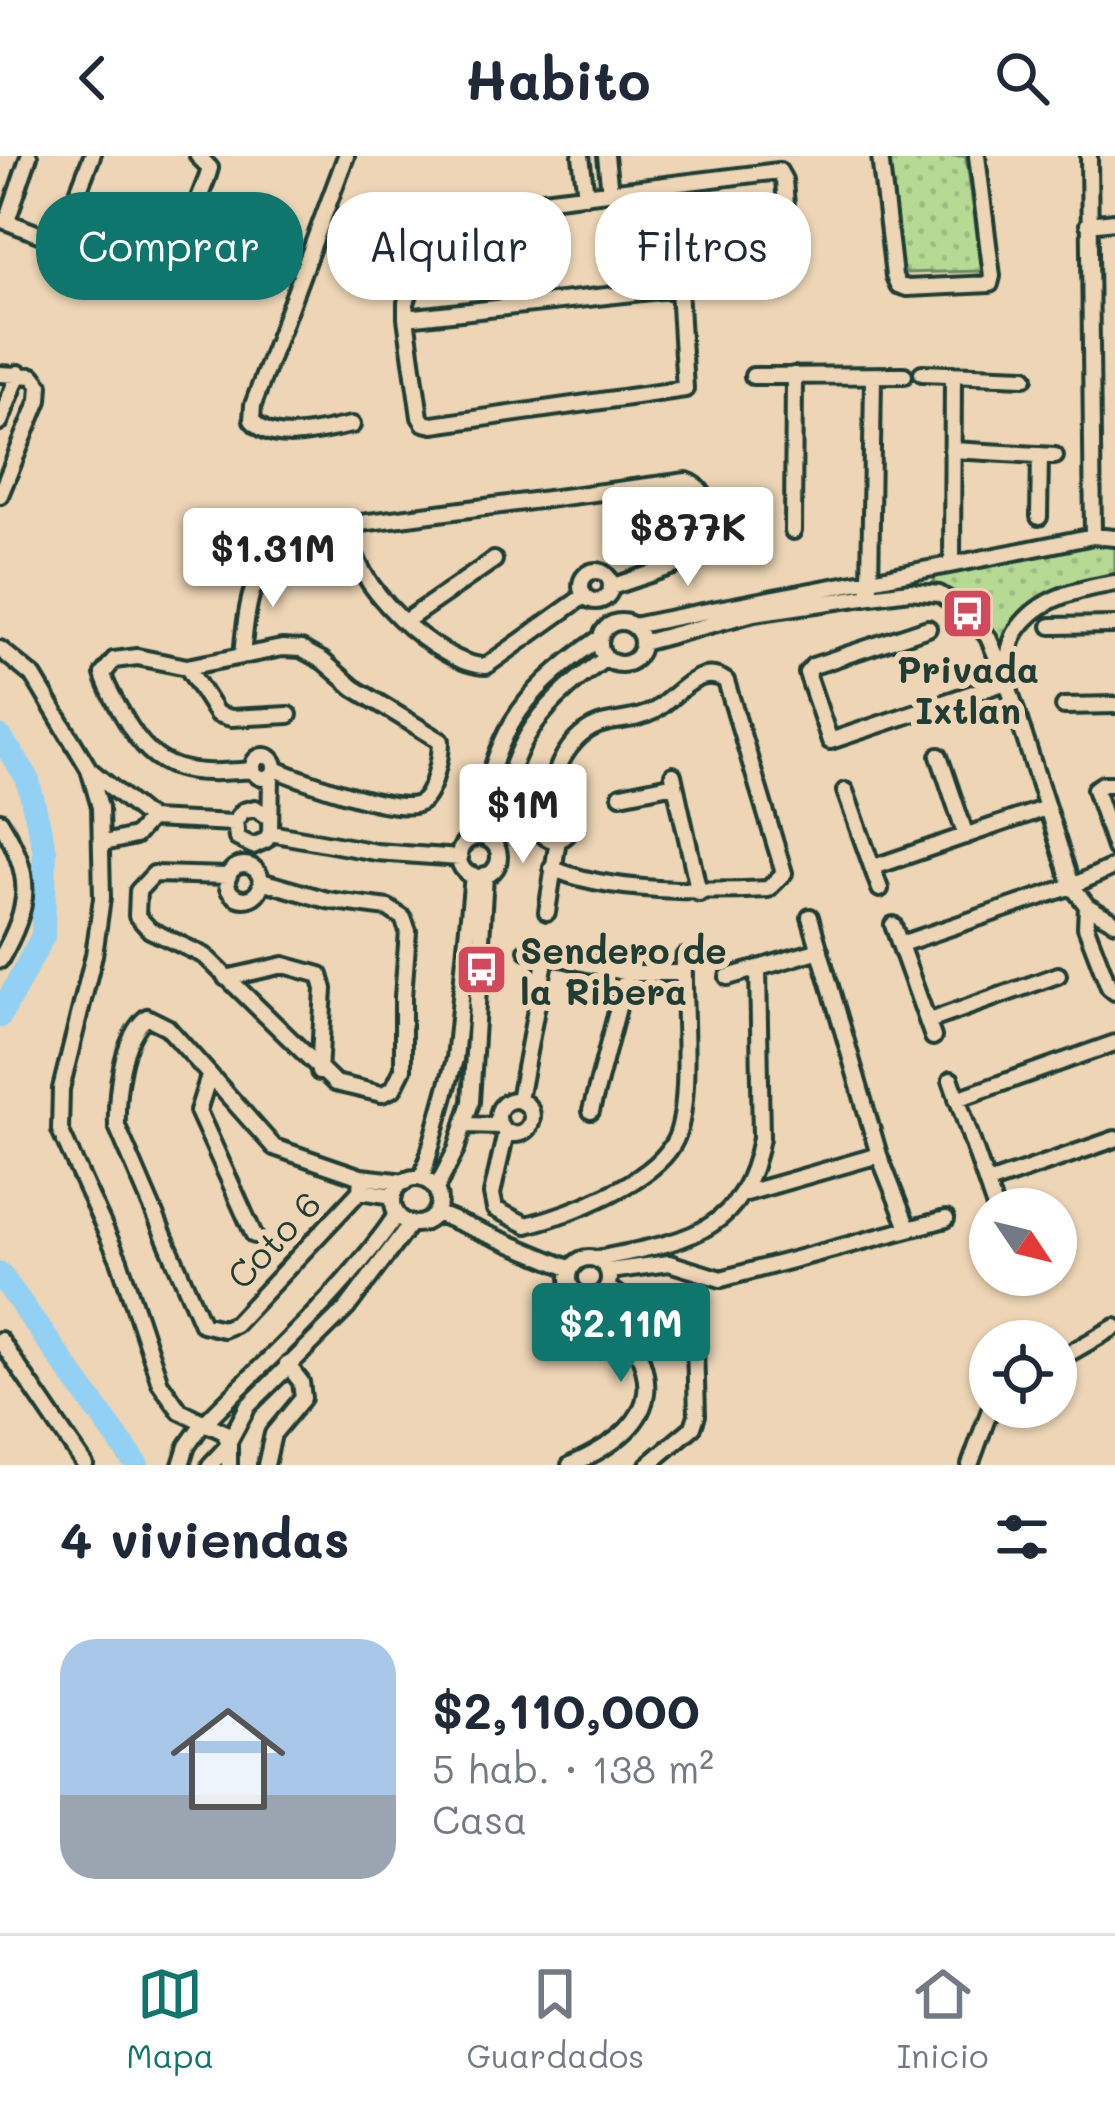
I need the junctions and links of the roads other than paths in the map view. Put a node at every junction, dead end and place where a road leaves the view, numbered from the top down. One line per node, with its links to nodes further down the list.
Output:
1 (29, 156): 18 (street)
2 (92, 156): 12 (street)
3 (198, 156): 13 (street)
4 (346, 156): 35 (street)
5 (581, 156): 17 (street)
6 (606, 156): 14 (street)
7 (880, 156): 8 (street)
8 (977, 156)
9 (1079, 156): 11 (street)
10 (1089, 156): 11 (street)
11 (1089, 177): 20 (street)
12 (78, 192)
13 (201, 192)
14 (610, 192): 15 (street)
15 (784, 192)
16 (595, 194): 17 (street)
17 (586, 195): 24 (street)
18 (3, 220): 21 (street)
19 (1115, 221): 20 (street)
20 (1088, 224): 40 (street)
21 (36, 232)
22 (595, 298): 24 (street)
23 (680, 300): 24 (street)
24 (406, 319)
25 (19, 373): 27 (street); 34 (street); 37 (street)
26 (922, 373): 28 (street)
27 (0, 374)
28 (953, 374): 33 (street); 36 (street)
29 (794, 375): 31 (street); 32 (street); 39 (street)
30 (904, 375): 32 (street)
31 (754, 376)
32 (873, 376): 46 (street)
33 (1025, 377)
34 (0, 422)
35 (352, 425)
36 (952, 450): 38 (street); 44 (street)
37 (0, 495)
38 (1039, 517)
39 (793, 531)
40 (1093, 536): 41 (street); 44 (street)
41 (1114, 539)
42 (276, 550): 59 (street)
43 (494, 560): 50 (street)
44 (945, 566): 46 (street); 48 (street)
45 (1114, 582): 56 (street)
46 (870, 589): 48 (street); 53 (street); 57 (street)
47 (610, 590): 49 (street); 49 (street); 50 (street); 53 (street)
48 (939, 594): 55 (street)
49 (590, 599): 50 (street); 53 (street)
50 (404, 622)
51 (1115, 625): 52 (street)
52 (1051, 626)
53 (617, 628): 57 (street); 60 (street); 81 (street)
54 (928, 628): 62 (street)
55 (988, 637): 56 (street); 62 (street)
56 (1013, 638): 62 (street)
57 (642, 643): 60 (street)
58 (0, 649): 67 (street)
59 (242, 656): 61 (street); 68 (street)
60 (606, 658): 75 (street)
61 (187, 667): 65 (street); 68 (street)
62 (1005, 679): 74 (street)
63 (1115, 705): 64 (street)
64 (1064, 706)
65 (289, 715)
66 (939, 756): 82 (street)
67 (88, 769): 72 (street); 73 (street)
68 (264, 773): 80 (street)
69 (1115, 784): 86 (street)
70 (845, 791): 89 (street)
71 (621, 795): 95 (street)
72 (125, 798): 73 (street); 77 (street)
73 (100, 807): 85 (street)
74 (1046, 808): 82 (street); 93 (street)
75 (496, 812): 76 (street); 81 (street)
76 (543, 818): 81 (street); 83 (street); 83 (street); 95 (street)
77 (150, 819): 79 (street); 85 (street)
78 (0, 821): 105 (street)
79 (234, 823): 80 (street); 84 (street)
80 (263, 825): 84 (street); 87 (street); 91 (street)
81 (487, 836): 87 (street); 92 (street)
82 (966, 836): 89 (street)
83 (558, 839): 90 (street)
84 (241, 842): 91 (street)
85 (104, 843): 148 (street)
86 (1115, 848)
87 (460, 858): 92 (street)
88 (1115, 866): 93 (street)
89 (874, 867): 94 (street)
90 (553, 868): 95 (street); 97 (street)
91 (245, 873): 110 (street); 115 (street)
92 (479, 875): 119 (street); 126 (street)
93 (1072, 886): 96 (street); 101 (street)
94 (880, 889)
95 (699, 893)
96 (1087, 906): 99 (street); 111 (street)
97 (547, 912)
98 (810, 917): 103 (street)
99 (1115, 922)
100 (893, 925): 101 (street)
101 (901, 944): 112 (street)
102 (527, 950): 104 (street)
103 (820, 950): 106 (street); 125 (street)
104 (546, 956): 107 (street); 120 (street)
105 (0, 960)
106 (758, 968): 109 (street); 132 (street)
107 (627, 973): 121 (street); 123 (street)
108 (1058, 975): 112 (street)
109 (728, 977)
110 (226, 978): 115 (street); 115 (street)
111 (1115, 992)
112 (929, 1021): 113 (street)
113 (934, 1037)
114 (1115, 1043): 118 (street)
115 (319, 1072)
116 (209, 1076): 129 (street, Coto 6); 129 (street, Coto 6); 138 (street)
117 (951, 1080): 118 (street)
118 (957, 1099): 128 (street)
119 (471, 1102): 120 (street); 122 (street)
120 (511, 1102): 123 (street); 123 (street)
121 (591, 1111)
122 (465, 1125): 123 (street); 131 (street)
123 (503, 1129)
124 (1115, 1138): 128 (street)
125 (879, 1155): 132 (street); 137 (street)
126 (422, 1179): 127 (street); 131 (street)
127 (404, 1181): 129 (street); 133 (street)
128 (988, 1183): 130 (street)
129 (360, 1184): 133 (street)
130 (989, 1188)
131 (436, 1189): 134 (street)
132 (743, 1194): 139 (street)
133 (394, 1196): 135 (street)
134 (436, 1213): 135 (street); 142 (street)
135 (404, 1219): 147 (street); 148 (street)
136 (946, 1219): 137 (street)
137 (908, 1228): 141 (street)
138 (254, 1235)
139 (678, 1241): 140 (street); 141 (street)
140 (597, 1259): 142 (street); 143 (street)
141 (681, 1265): 143 (street)
142 (571, 1269): 143 (street)
143 (606, 1284): 156 (street); 157 (street)
144 (1115, 1327): 146 (street)
145 (0, 1340): 151 (street)
146 (1077, 1349)
147 (287, 1364): 150 (street); 155 (street)
148 (206, 1422): 150 (street); 152 (street)
149 (983, 1428): 158 (street)
150 (229, 1442): 153 (street); 154 (street)
151 (85, 1465)
152 (181, 1465)
153 (210, 1465)
154 (229, 1465)
155 (266, 1465)
156 (570, 1465)
157 (648, 1465)
158 (970, 1465)

